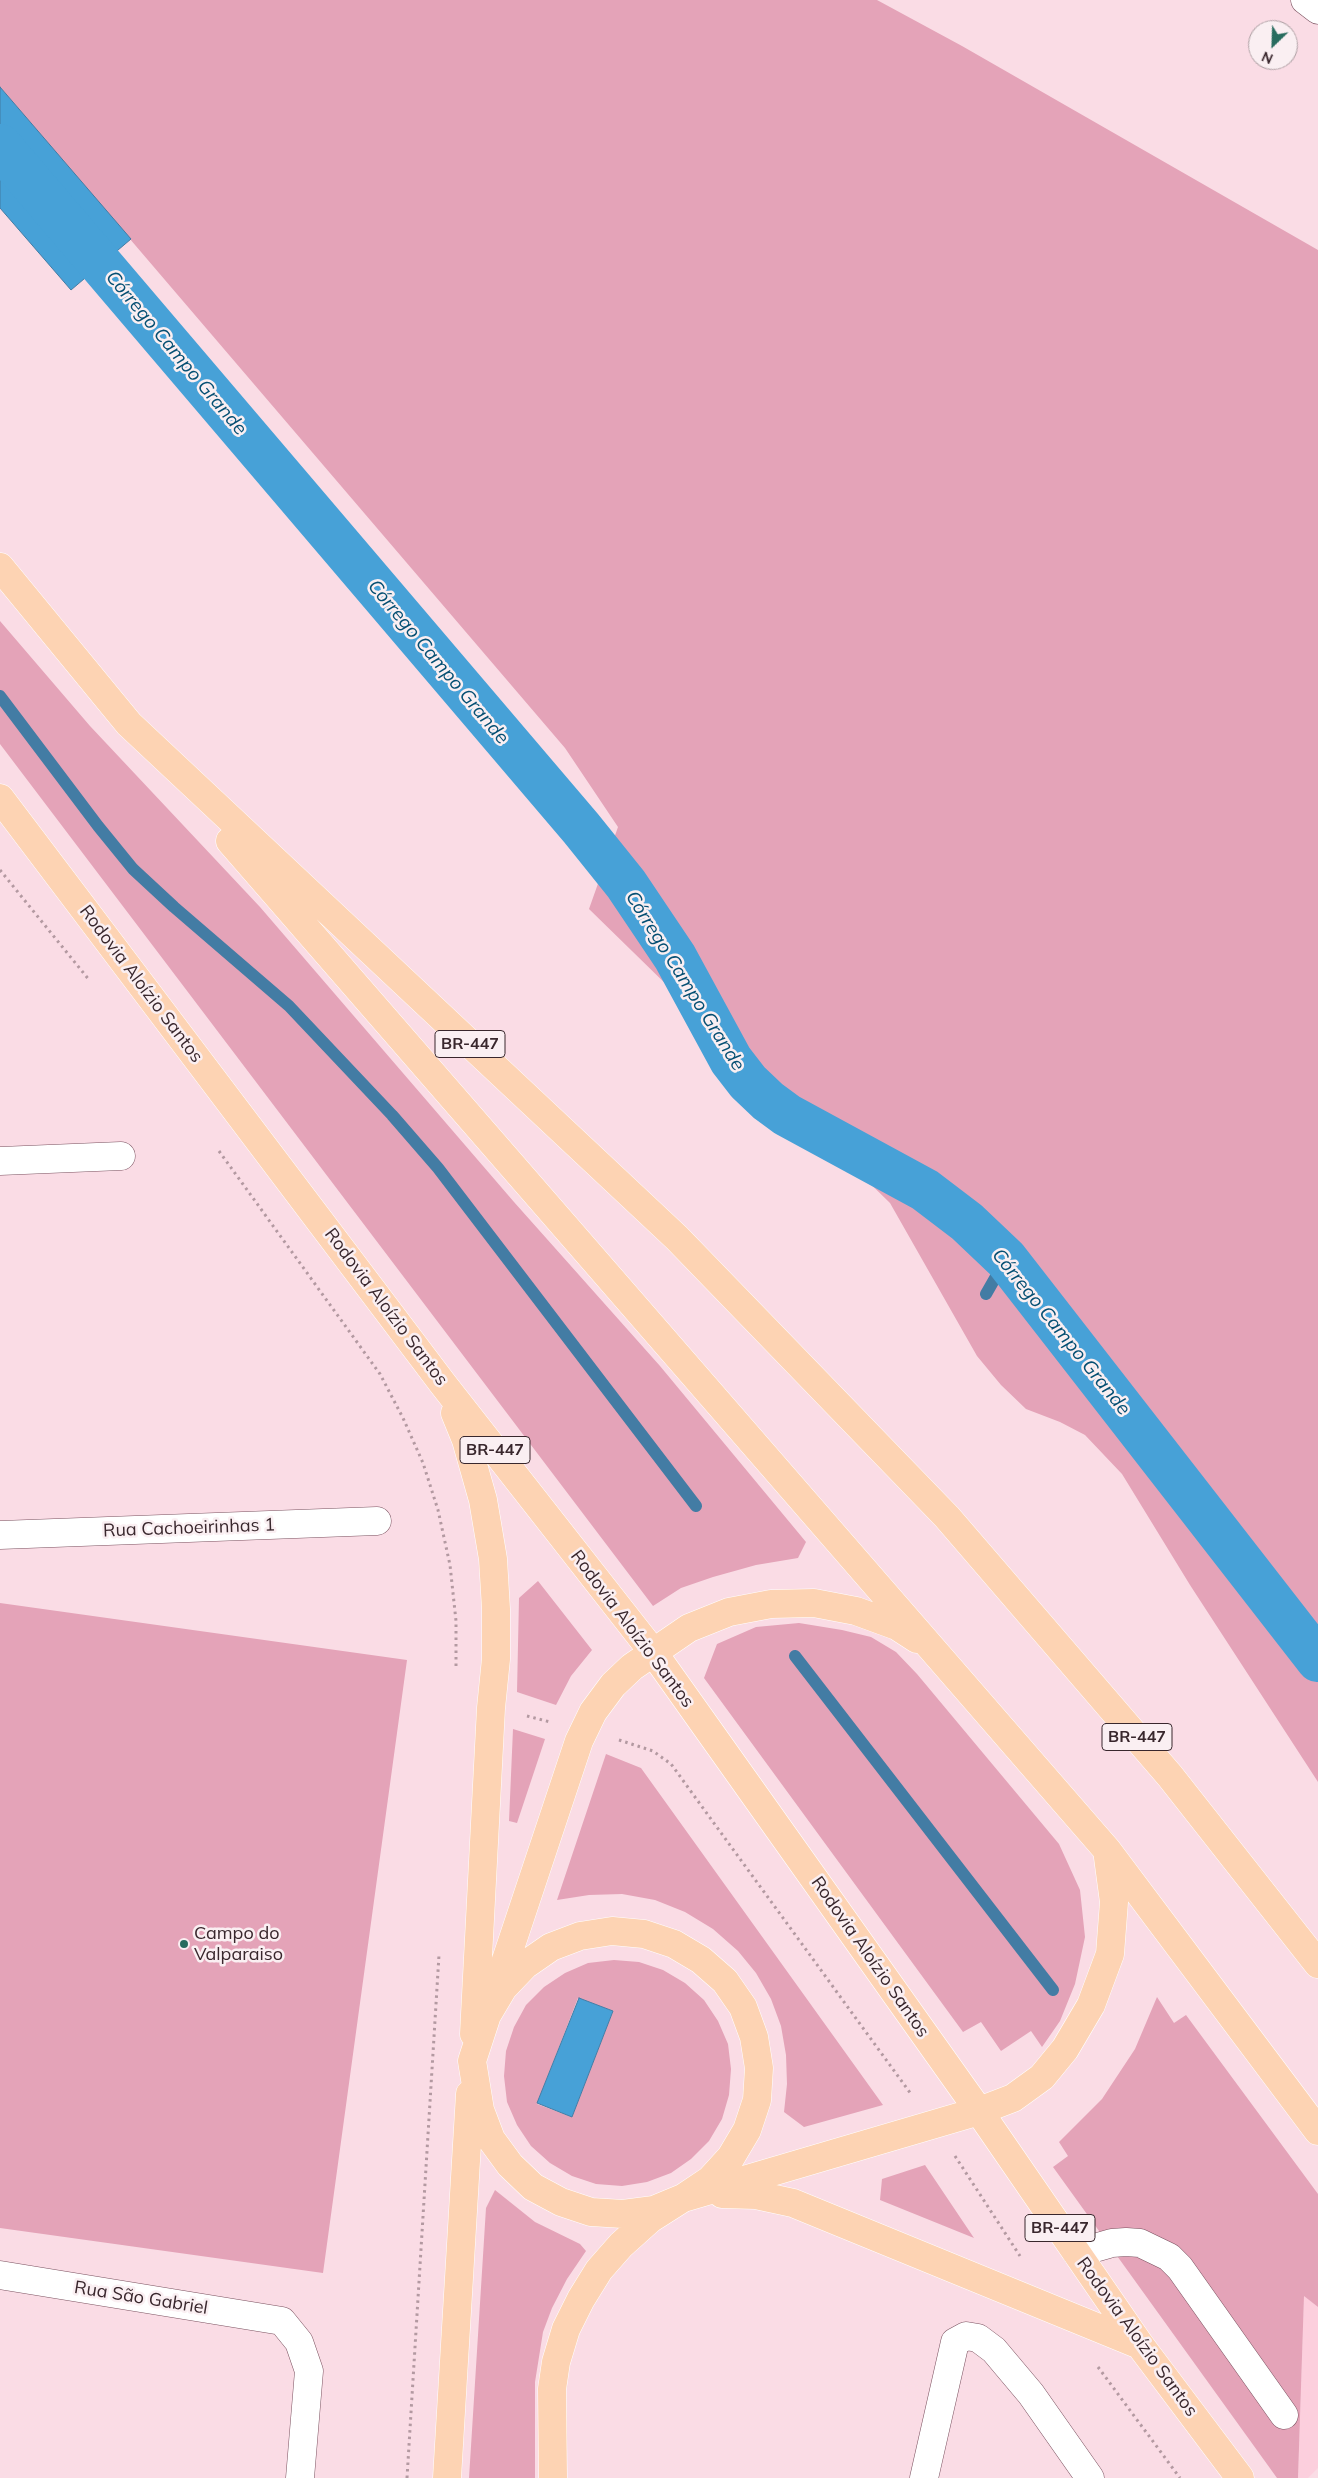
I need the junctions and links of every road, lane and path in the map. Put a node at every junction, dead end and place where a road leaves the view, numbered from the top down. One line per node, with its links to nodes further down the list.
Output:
1 (1305, 0): 2 (street)
2 (1318, 10)
3 (0, 567): 4 (main road, BR-447)
4 (129, 724): 14 (main road); 21 (main road, BR-447)
5 (0, 798): 11 (main road, Rodovia Aloízio Santos / BR-447)
6 (0, 870): 7 (path)
7 (96, 988)
8 (213, 1143): 16 (path)
9 (121, 1156): 10 (street)
10 (0, 1161)
11 (443, 1384): 15 (main road, Rodovia Aloízio Santos / BR-447); 17 (main road)
12 (377, 1521): 13 (street, Rua Cachoeirinhas 1)
13 (0, 1536)
14 (934, 1648): 15 (main road); 19 (main road)
15 (653, 1652): 18 (main road); 24 (main road, Rodovia Aloízio Santos / BR-447)
16 (456, 1678)
17 (492, 1708): 18 (path); 23 (main road)
18 (585, 1730): 22 (main road); 25 (path)
19 (1107, 1850): 24 (main road); 26 (main road)
20 (440, 1949): 35 (path)
21 (1318, 1964)
22 (487, 2015): 23 (main road); 27 (main road)
23 (472, 2061): 27 (main road); 36 (main road)
24 (979, 2111): 25 (main road); 28 (main road, Rodovia Aloízio Santos / BR-447)
25 (934, 2125): 27 (main road); 29 (path)
26 (1318, 2131)
27 (683, 2198): 31 (main road); 37 (main road)
28 (1077, 2254): 31 (main road, Rodovia Aloízio Santos / BR-447); 33 (street)
29 (1023, 2262)
30 (0, 2275): 34 (street, Rua São Gabriel)
31 (1140, 2345): 41 (main road, Rodovia Aloízio Santos / BR-447)
32 (1097, 2366): 40 (path)
33 (1284, 2415)
34 (300, 2478)
35 (408, 2478)
36 (447, 2478)
37 (554, 2478)
38 (924, 2478): 39 (street)
39 (1090, 2478)
40 (1180, 2478)
41 (1240, 2478)

